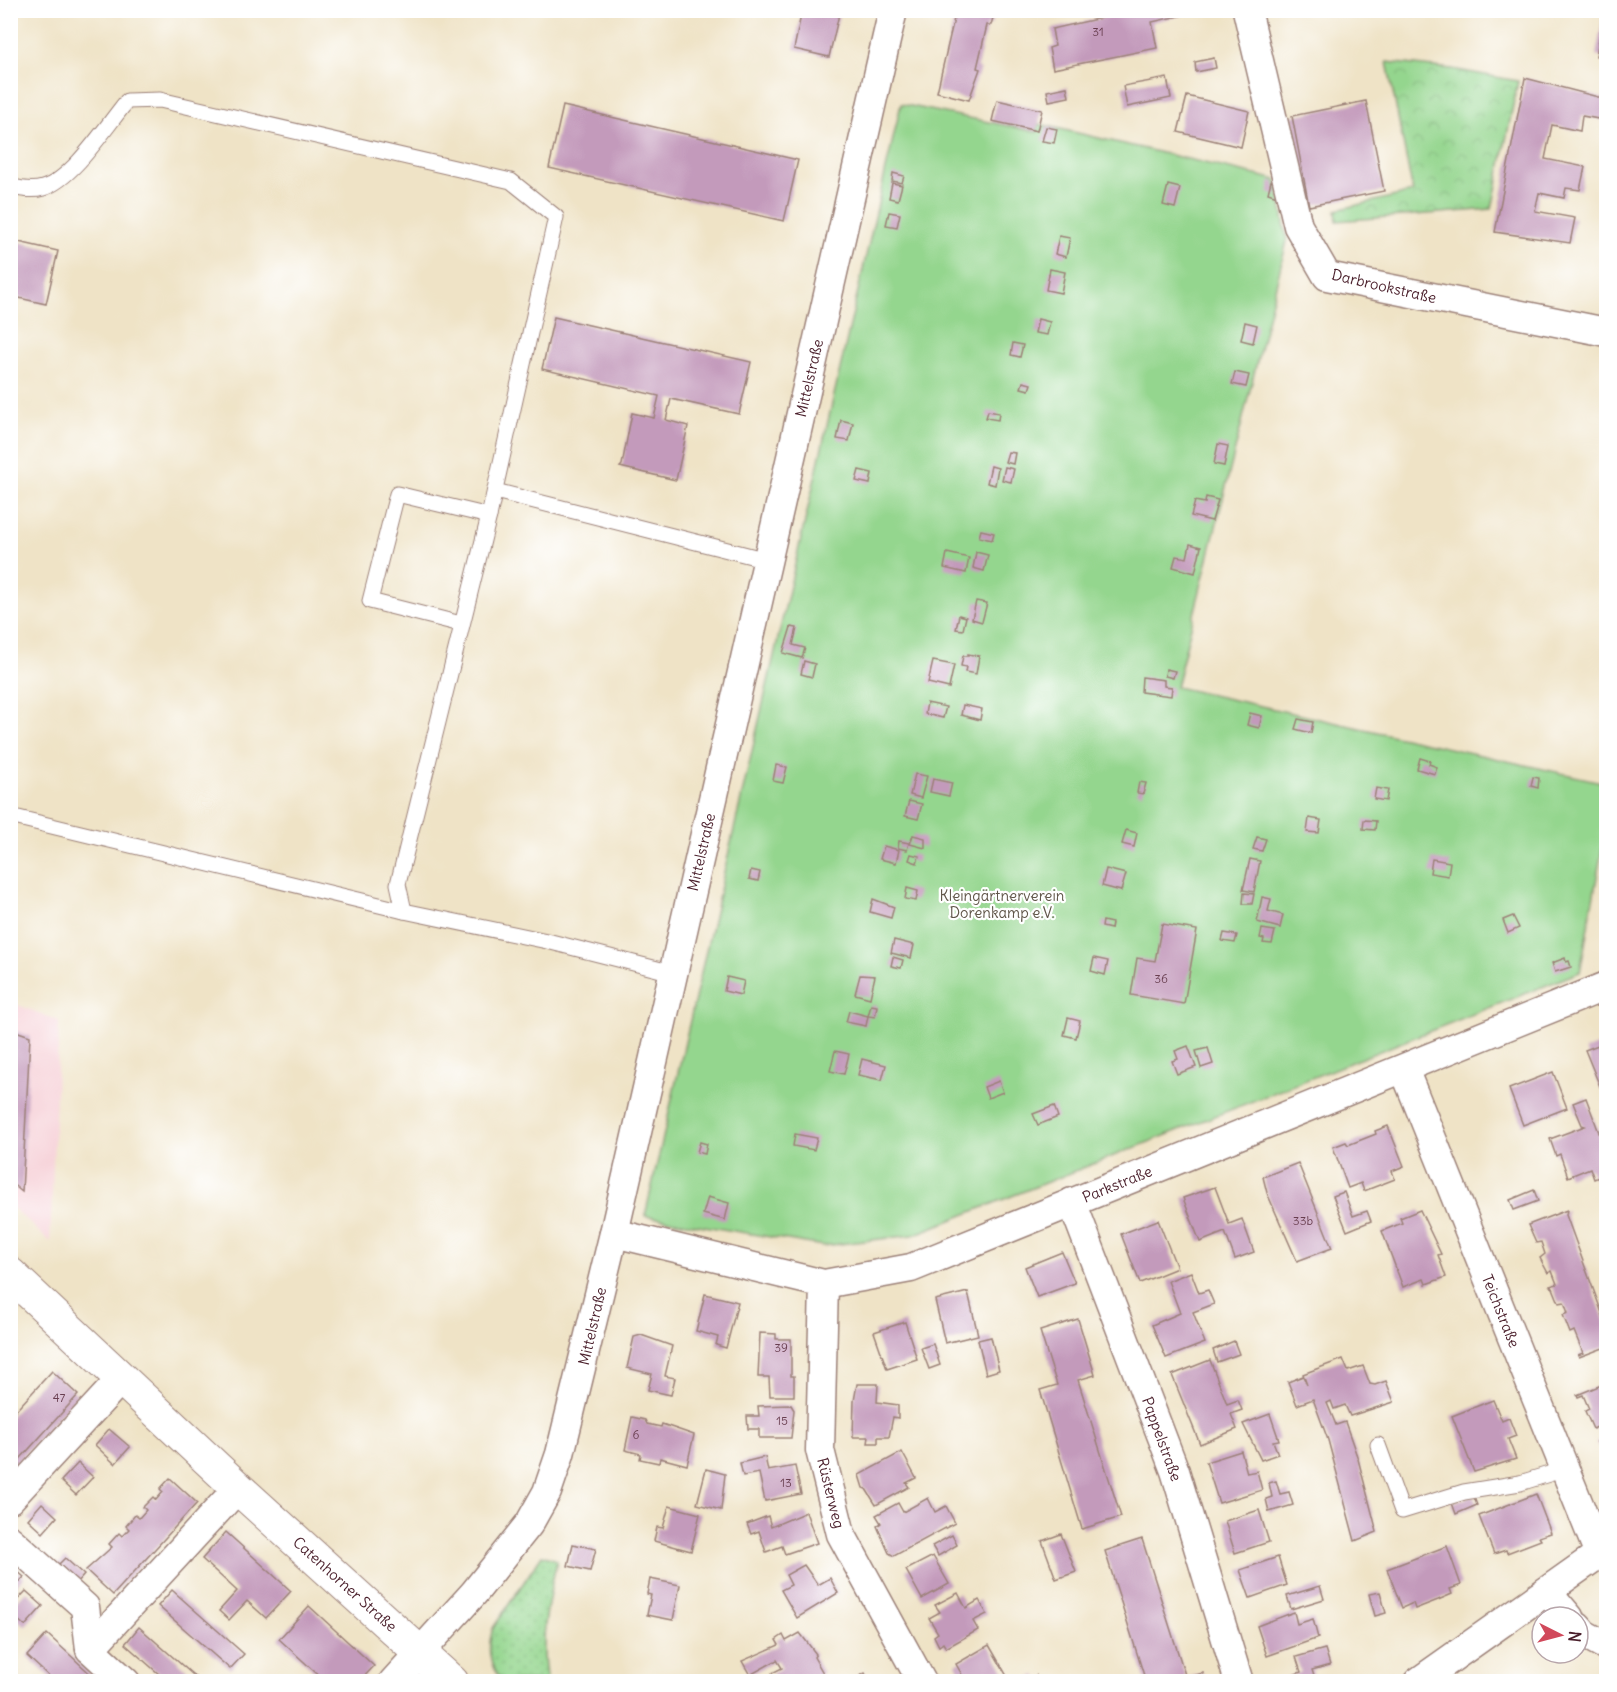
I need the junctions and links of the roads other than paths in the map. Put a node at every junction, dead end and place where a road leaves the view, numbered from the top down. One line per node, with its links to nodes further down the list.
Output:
1 (893, 10): 7 (street, Mittelstraße)
2 (1247, 10): 4 (street, Darbrookstraße)
3 (10, 186): 5 (lane)
4 (1606, 332)
5 (495, 491): 6 (lane); 7 (lane)
6 (489, 516): 8 (lane); 8 (lane)
7 (767, 560): 11 (street, Mittelstraße)
8 (461, 624): 10 (lane)
9 (10, 816): 10 (lane)
10 (404, 911): 11 (lane)
11 (673, 973): 15 (street, Mittelstraße)
12 (1606, 986): 13 (street, Parkstraße)
13 (1404, 1069): 14 (street, Parkstraße); 20 (street, Teichstraße)
14 (1072, 1202): 17 (street, Parkstraße); 35 (street, Pappelstraße)
15 (614, 1233): 17 (street, Parkstraße); 30 (street, Mittelstraße)
16 (10, 1274): 18 (street, Catenhorner Straße)
17 (824, 1284): 34 (street, Rüsterweg)
18 (122, 1378): 21 (street, Catenhorner Straße); 22 (street)
19 (1378, 1445): 20 (lane)
20 (1565, 1469): 24 (street, Teichstraße)
21 (238, 1488): 29 (street); 30 (street, Catenhorner Straße)
22 (10, 1499)
23 (10, 1540): 29 (street)
24 (1603, 1551): 25 (street)
25 (1547, 1591): 26 (street); 36 (street)
26 (1559, 1605)
27 (1590, 1637): 28 (street)
28 (1606, 1646)
29 (90, 1648): 31 (street)
30 (420, 1652): 32 (street, Mittelstraße); 33 (street, Catenhorner Straße)
31 (126, 1682)
32 (393, 1682)
33 (452, 1682)
34 (922, 1682)
35 (1239, 1682)
36 (1418, 1682)

